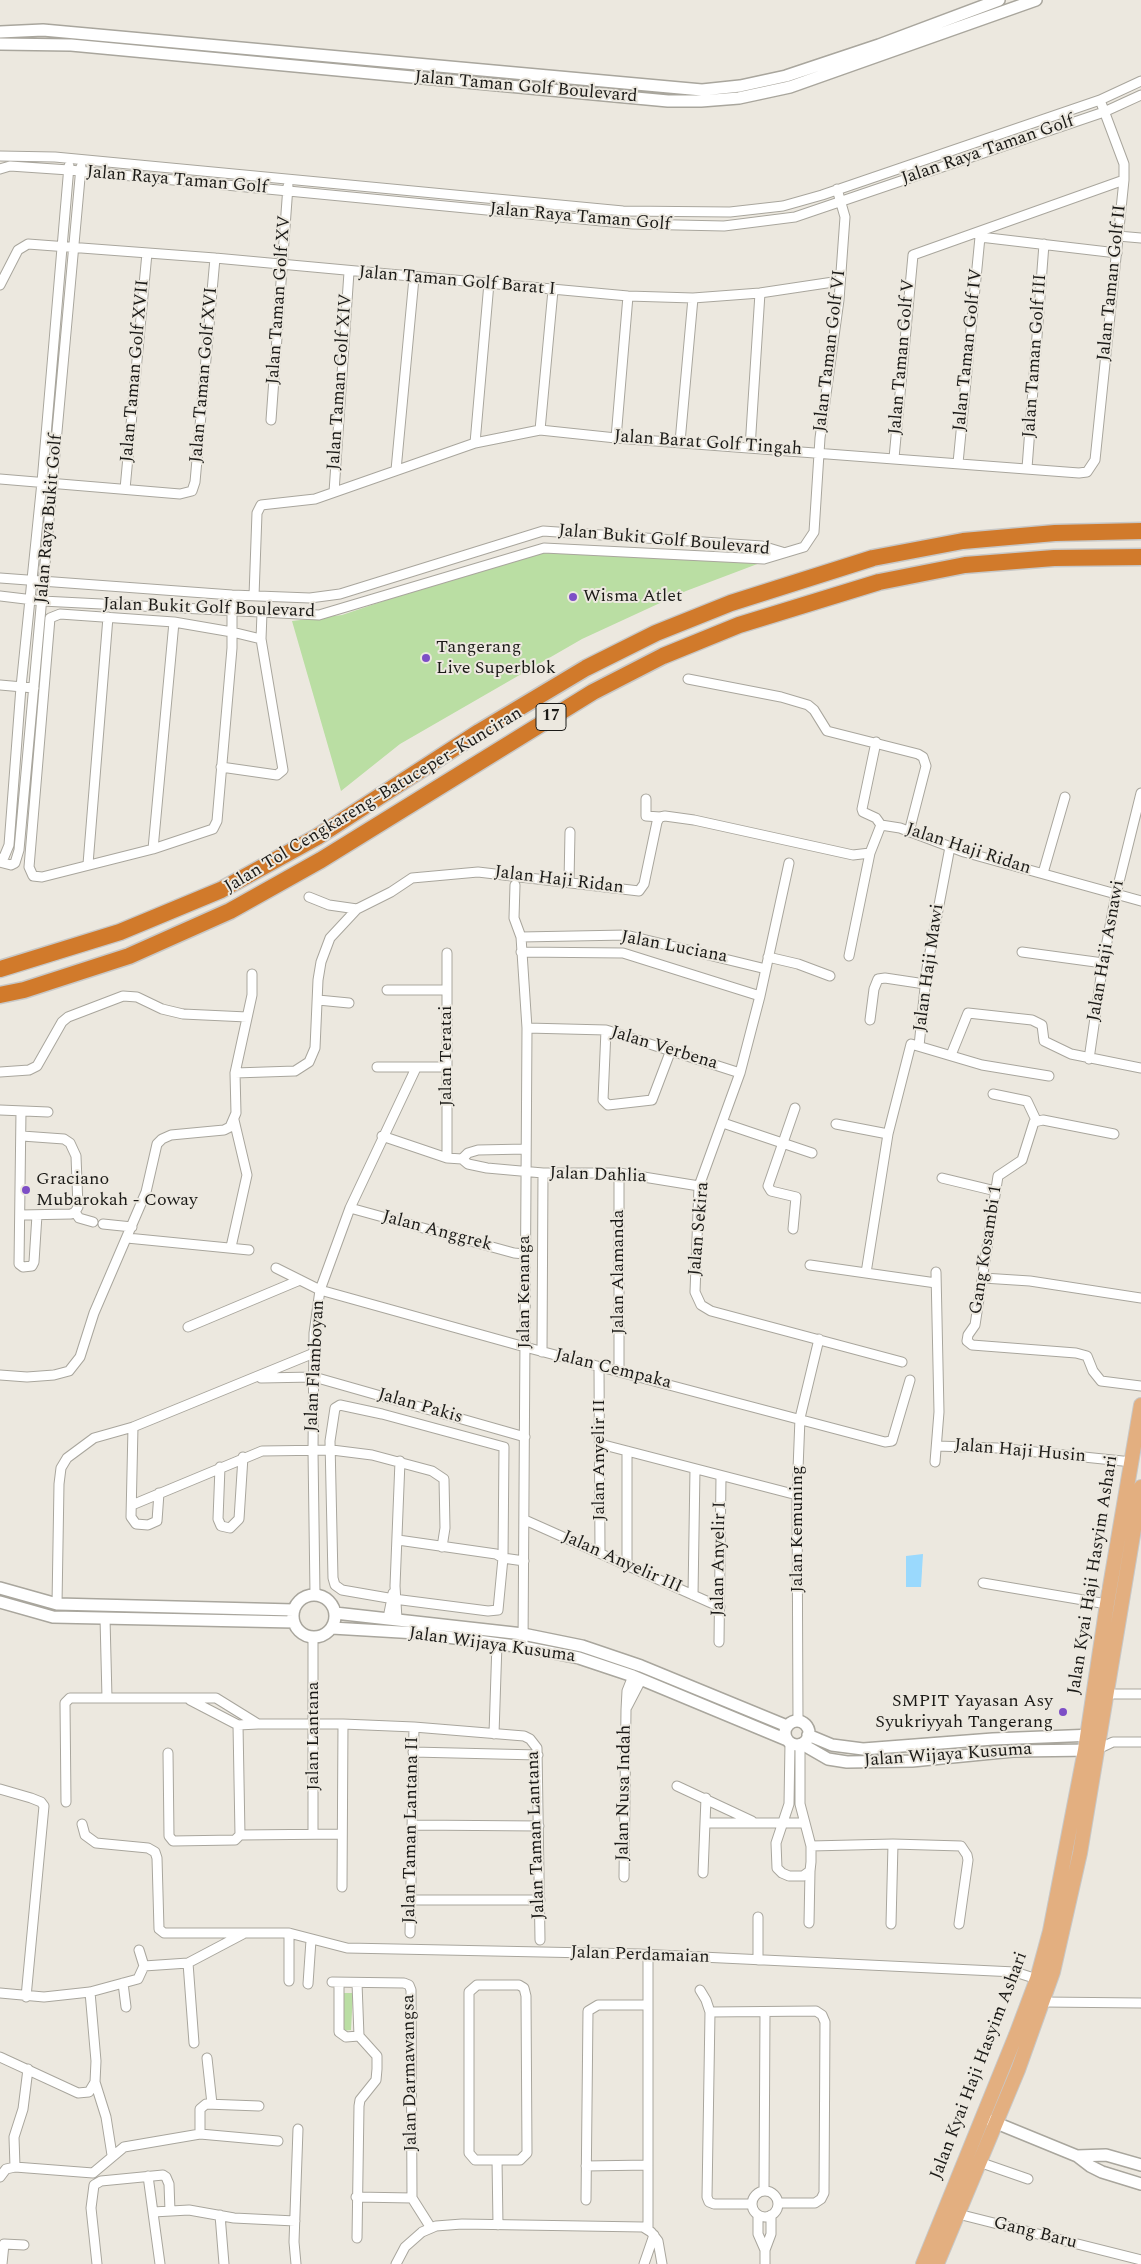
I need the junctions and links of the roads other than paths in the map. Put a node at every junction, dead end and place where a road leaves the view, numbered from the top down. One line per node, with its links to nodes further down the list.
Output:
1 (999, 0): 4 (street, Jalan Taman Golf Boulevard)
2 (1036, 0): 4 (street, Jalan Taman Golf Boulevard)
3 (0, 32): 4 (street, Jalan Taman Golf Boulevard)
4 (71, 39): 5 (street, Jalan Taman Golf Boulevard)
5 (0, 44)
6 (1141, 81): 8 (street, Jalan Raya Taman Golf)
7 (1141, 95): 9 (street, Jalan Raya Taman Golf)
8 (1100, 100): 9 (street, Jalan Taman Golf II); 18 (street, Jalan Raya Taman Golf)
9 (1104, 112): 17 (street, Jalan Taman Golf II); 20 (street, Jalan Raya Taman Golf)
10 (0, 156): 11 (street, Jalan Raya Taman Golf)
11 (70, 158): 12 (street, Jalan Raya Taman Golf); 14 (street, Jalan Raya Bukit Golf)
12 (81, 159): 15 (street, Jalan Raya Bukit Golf); 16 (street, Jalan Raya Taman Golf)
13 (0, 169): 14 (street, Jalan Raya Taman Golf)
14 (69, 170): 15 (street, Jalan Raya Taman Golf); 25 (street, Jalan Raya Bukit Golf)
15 (80, 172): 19 (street, Jalan Raya Taman Golf); 26 (street, Jalan Raya Bukit Golf)
16 (288, 180): 18 (street, Jalan Raya Taman Golf); 19 (street, Jalan Taman Golf XV)
17 (1124, 180): 21 (street); 22 (street, Jalan Taman Golf II)
18 (837, 190): 20 (street, Jalan Taman Golf VI)
19 (288, 192): 20 (street, Jalan Raya Taman Golf); 30 (street, Jalan Taman Golf XV)
20 (841, 202): 33 (street, Jalan Taman Golf VI)
21 (978, 234): 24 (street); 47 (street, Jalan Taman Golf V); 48 (street, Jalan Taman Golf IV)
22 (1118, 236): 23 (street); 28 (street, Jalan Taman Golf II)
23 (1141, 238)
24 (1044, 244): 28 (street); 49 (street, Jalan Taman Golf III)
25 (62, 247): 26 (street, Jalan Taman Golf Barat I); 35 (street, Jalan Taman Golf Barat I); 53 (street, Jalan Raya Bukit Golf)
26 (74, 248): 27 (street, Jalan Taman Golf Barat I); 54 (street, Jalan Raya Bukit Golf)
27 (147, 253): 29 (street, Jalan Taman Golf Barat I); 55 (street, Jalan Taman Golf XVII)
28 (1117, 253): 50 (street, Jalan Taman Golf II)
29 (215, 258): 30 (street, Jalan Taman Golf Barat I); 55 (street, Jalan Taman Golf XVI)
30 (283, 266): 31 (street, Jalan Taman Golf Barat I); 40 (street, Jalan Taman Golf XV)
31 (349, 272): 32 (street, Jalan Taman Golf Barat I); 56 (street, Jalan Taman Golf XIV)
32 (414, 278): 34 (street, Jalan Taman Golf Barat I); 51 (street)
33 (840, 281): 37 (street, Jalan Taman Golf Barat I); 46 (street, Jalan Taman Golf VI)
34 (489, 283): 36 (street, Jalan Taman Golf Barat I); 44 (street)
35 (0, 285)
36 (554, 290): 38 (street, Jalan Taman Golf Barat I); 41 (street)
37 (760, 293): 39 (street, Jalan Taman Golf Barat I); 45 (street)
38 (628, 296): 39 (street, Jalan Taman Golf Barat I); 42 (street)
39 (692, 298): 43 (street)
40 (271, 420)
41 (540, 430): 42 (street, Jalan Barat Golf Tingah); 44 (street, Jalan Barat Golf Tingah)
42 (616, 438): 43 (street, Jalan Barat Golf Tingah)
43 (680, 442): 45 (street, Jalan Barat Golf Tingah)
44 (475, 443): 51 (street, Jalan Barat Golf Tingah)
45 (750, 448): 46 (street, Jalan Barat Golf Tingah)
46 (820, 453): 47 (street, Jalan Barat Golf Tingah); 58 (street, Jalan Taman Golf VI)
47 (894, 458): 48 (street, Jalan Barat Golf Tingah)
48 (958, 462): 49 (street, Jalan Barat Golf Tingah)
49 (1027, 468): 50 (street, Jalan Barat Golf Tingah)
50 (1091, 469)
51 (396, 470): 56 (street, Jalan Barat Golf Tingah)
52 (0, 479): 53 (street)
53 (42, 482): 54 (street); 61 (street, Jalan Raya Bukit Golf)
54 (53, 483): 55 (street); 62 (street, Jalan Raya Bukit Golf)
55 (125, 490)
56 (334, 492): 65 (street, Jalan Barat Golf Tingah)
57 (1141, 531): 109 (highway, Jalan Tol Cengkareng–Batuceper–Kunciran / 17)
58 (782, 552): 65 (street, Jalan Bukit Golf Boulevard); 69 (street, Jalan Bukit Golf Boulevard)
59 (1141, 557): 116 (highway, Jalan Tol Cengkareng–Batuceper–Kunciran / 17)
60 (0, 578): 61 (street, Jalan Bukit Golf Boulevard)
61 (32, 581): 62 (street, Jalan Bukit Golf Boulevard); 66 (street, Jalan Raya Bukit Golf)
62 (44, 582): 63 (street, Jalan Bukit Golf Boulevard); 67 (street, Jalan Raya Bukit Golf)
63 (232, 595): 65 (street, Jalan Bukit Golf Boulevard); 68 (street)
64 (0, 596): 66 (street, Jalan Bukit Golf Boulevard)
65 (254, 596)
66 (30, 599): 67 (street, Jalan Bukit Golf Boulevard); 76 (street, Jalan Raya Bukit Golf)
67 (42, 602): 68 (street, Jalan Bukit Golf Boulevard); 77 (street, Jalan Raya Bukit Golf)
68 (232, 611): 69 (street, Jalan Bukit Golf Boulevard); 72 (street)
69 (262, 613): 73 (street)
70 (108, 618): 71 (street); 92 (street); 92 (street)
71 (174, 622): 72 (street); 88 (street)
72 (232, 632): 73 (street); 79 (street)
73 (261, 639): 79 (street)
74 (688, 679): 78 (street)
75 (0, 685): 76 (street)
76 (21, 687): 77 (street); 90 (street, Jalan Raya Bukit Golf)
77 (34, 688): 90 (street, Jalan Raya Bukit Golf)
78 (876, 742): 84 (street); 86 (street)
79 (221, 767): 88 (street)
80 (1141, 793): 96 (street, Jalan Haji Asnawi)
81 (1065, 797): 93 (street)
82 (646, 799): 83 (street)
83 (660, 817): 89 (street); 94 (street, Jalan Haji Ridan)
84 (881, 825): 86 (street, Jalan Haji Ridan); 89 (street, Jalan Haji Ridan)
85 (570, 832): 94 (street)
86 (909, 832): 87 (street, Jalan Haji Ridan)
87 (950, 847): 93 (street, Jalan Haji Ridan); 113 (street, Jalan Haji Mawi)
88 (153, 849): 92 (street)
89 (870, 853): 106 (street, Jalan Haji Ridan)
90 (0, 861)
91 (788, 863): 107 (street, Jalan Sekira)
92 (88, 864)
93 (1043, 873): 96 (street, Jalan Haji Ridan)
94 (569, 881): 99 (street, Jalan Haji Ridan)
95 (515, 885): 101 (street, Jalan Kenanga)
96 (1116, 894): 98 (street, Jalan Haji Ridan); 108 (street, Jalan Haji Asnawi)
97 (309, 897): 99 (street)
98 (1141, 901)
99 (357, 909): 118 (street, Jalan Haji Ridan)
100 (626, 936): 101 (street, Jalan Luciana); 105 (street); 110 (street, Jalan Luciana)
101 (521, 937): 102 (street, Jalan Kenanga)
102 (521, 952): 105 (street, Jalan Luciana); 122 (street, Jalan Kenanga)
103 (1022, 952): 108 (street)
104 (447, 953): 115 (street, Jalan Teratai)
105 (623, 953): 117 (street, Jalan Luciana)
106 (849, 956)
107 (768, 957): 110 (street, Jalan Sekira); 112 (street)
108 (1102, 962): 127 (street, Jalan Haji Asnawi)
109 (0, 969)
110 (766, 969): 117 (street, Jalan Sekira)
111 (252, 974): 120 (street)
112 (830, 976)
113 (925, 984): 121 (street); 124 (street, Jalan Haji Mawi)
114 (387, 990): 115 (street)
115 (447, 990): 129 (street, Jalan Teratai)
116 (0, 995)
117 (760, 996): 134 (street, Jalan Sekira)
118 (318, 1000): 119 (street); 133 (street, Jalan Haji Ridan)
119 (349, 1003)
120 (247, 1017): 132 (street); 133 (street)
121 (870, 1020)
122 (527, 1028): 123 (street, Jalan Verbena); 150 (street, Jalan Kenanga)
123 (606, 1030): 125 (street, Jalan Verbena); 125 (street)
124 (919, 1046): 126 (street, Jalan Haji Mawi); 145 (street)
125 (670, 1050): 134 (street, Jalan Verbena)
126 (951, 1055): 127 (street); 135 (street, Jalan Haji Mawi)
127 (1089, 1059): 131 (street)
128 (377, 1067): 130 (street)
129 (447, 1067): 130 (street); 152 (street, Jalan Teratai)
130 (416, 1068): 148 (street, Jalan Flamboyan)
131 (1141, 1068)
132 (0, 1072)
133 (235, 1073): 141 (street)
134 (740, 1073): 143 (street, Jalan Sekira)
135 (1049, 1076)
136 (993, 1094): 142 (street)
137 (795, 1108): 149 (street)
138 (0, 1110): 139 (street)
139 (21, 1111): 140 (street); 147 (street)
140 (48, 1112)
141 (234, 1120): 166 (street); 169 (street)
142 (1036, 1120): 146 (street); 159 (street, Gang Kosambi 1)
143 (723, 1123): 149 (street); 158 (street, Jalan Sekira)
144 (836, 1124): 145 (street)
145 (888, 1134): 175 (street)
146 (1114, 1134)
147 (22, 1136): 161 (street); 162 (street)
148 (382, 1136): 152 (street); 160 (street, Jalan Flamboyan)
149 (782, 1143): 151 (street); 167 (street)
150 (526, 1149): 153 (street); 154 (street, Jalan Kenanga)
151 (812, 1153)
152 (447, 1158): 153 (street)
153 (462, 1159): 154 (street, Jalan Dahlia)
154 (526, 1172): 155 (street, Jalan Dahlia); 171 (street, Jalan Kenanga)
155 (543, 1173): 156 (street, Jalan Dahlia); 184 (street)
156 (619, 1173): 158 (street, Jalan Dahlia); 188 (street, Jalan Alamanda)
157 (942, 1178): 159 (street)
158 (699, 1186): 182 (street, Jalan Sekira)
159 (996, 1191): 176 (street, Gang Kosambi 1)
160 (350, 1208): 171 (street, Jalan Anggrek); 179 (street, Jalan Flamboyan)
161 (75, 1212): 163 (street); 164 (street)
162 (21, 1215): 163 (street); 163 (street)
163 (37, 1215)
164 (93, 1222)
165 (103, 1224): 166 (street)
166 (132, 1227): 168 (street)
167 (793, 1229)
168 (127, 1238): 169 (street); 189 (street)
169 (231, 1247): 170 (street)
170 (247, 1247)
171 (525, 1254): 183 (street, Jalan Kenanga)
172 (810, 1264): 175 (street)
173 (276, 1268): 177 (street, Jalan Cempaka)
174 (936, 1272): 178 (street)
175 (866, 1273): 178 (street)
176 (983, 1278): 180 (street); 193 (street, Gang Kosambi 1)
177 (300, 1280): 179 (street, Jalan Cempaka); 181 (street)
178 (936, 1283): 201 (street)
179 (320, 1290): 183 (street, Jalan Cempaka); 185 (street, Jalan Flamboyan)
180 (1141, 1298)
181 (188, 1327)
182 (819, 1339): 186 (street, Jalan Sekira); 197 (street, Jalan Kemuning)
183 (525, 1348): 184 (street, Jalan Cempaka); 199 (street, Jalan Kenanga)
184 (542, 1352): 187 (street, Jalan Cempaka)
185 (314, 1353): 190 (street, Jalan Flamboyan); 191 (street)
186 (902, 1362)
187 (599, 1367): 188 (street, Jalan Cempaka); 200 (street, Jalan Anyelir II)
188 (618, 1371): 197 (street, Jalan Cempaka)
189 (0, 1375)
190 (314, 1377): 191 (street, Jalan Pakis); 194 (street, Jalan Pakis); 204 (street, Jalan Flamboyan)
191 (254, 1378): 198 (street)
192 (910, 1380): 197 (street, Jalan Cempaka)
193 (1141, 1386)
194 (387, 1398): 196 (street); 199 (street, Jalan Pakis)
195 (1141, 1405): 208 (main road, Jalan Kyai Haji Hasyim Ashari)
196 (382, 1414): 202 (street); 221 (street)
197 (800, 1418): 214 (street, Jalan Kemuning)
198 (133, 1427): 215 (street); 230 (street)
199 (525, 1437): 217 (street, Jalan Kenanga)
200 (600, 1444): 203 (street); 220 (street, Jalan Anyelir II)
201 (937, 1446): 207 (street); 208 (street, Jalan Haji Husin)
202 (332, 1450): 204 (street); 206 (street); 228 (street)
203 (627, 1451): 210 (street); 223 (street, Jalan Anyelir II)
204 (313, 1452): 205 (street); 226 (street, Jalan Flamboyan)
205 (243, 1457): 209 (street); 209 (street)
206 (400, 1461): 218 (street); 219 (street)
207 (935, 1462)
208 (1132, 1462): 231 (main road, Jalan Kyai Haji Hasyim Ashari)
209 (220, 1467): 213 (street)
210 (695, 1469): 211 (street); 227 (street)
211 (722, 1476): 214 (street); 232 (street, Jalan Anyelir I)
212 (1141, 1487): 216 (main road, Jalan Kyai Haji Hasyim Ashari)
213 (159, 1493): 215 (street); 215 (street)
214 (797, 1495): 249 (street, Jalan Kemuning)
215 (132, 1505)
216 (1139, 1514): 245 (main road, Jalan Kyai Haji Hasyim Ashari)
217 (525, 1520): 220 (street, Jalan Anyelir III); 222 (street, Jalan Kenanga)
218 (398, 1540): 219 (street); 228 (street)
219 (442, 1547): 221 (street)
220 (600, 1553): 223 (street, Jalan Anyelir III)
221 (500, 1555): 222 (street); 228 (street)
222 (524, 1557): 239 (street, Jalan Kenanga)
223 (627, 1565): 227 (street, Jalan Anyelir III)
224 (983, 1583): 231 (street)
225 (0, 1588): 230 (street)
226 (315, 1594): 233 (street); 234 (street)
227 (693, 1595): 232 (street, Jalan Anyelir III)
228 (394, 1599): 236 (street)
229 (0, 1602): 235 (street)
230 (57, 1604): 233 (street)
231 (1107, 1604): 257 (main road, Jalan Kyai Haji Hasyim Ashari)
232 (720, 1607): 241 (street, Jalan Anyelir I)
233 (294, 1610): 237 (street)
234 (335, 1613): 236 (street, Jalan Wijaya Kusuma); 238 (street)
235 (105, 1618): 237 (street); 247 (street)
236 (393, 1618): 239 (street, Jalan Wijaya Kusuma)
237 (294, 1622): 240 (street)
238 (332, 1628): 240 (street); 242 (street, Jalan Wijaya Kusuma)
239 (523, 1634): 243 (street, Jalan Kenanga); 254 (street, Jalan Wijaya Kusuma)
240 (313, 1637): 250 (street, Jalan Lantana)
241 (719, 1642)
242 (496, 1643): 243 (street, Jalan Wijaya Kusuma); 256 (street)
243 (523, 1647): 244 (street, Jalan Wijaya Kusuma)
244 (637, 1678): 259 (street, Jalan Wijaya Kusuma); 285 (street, Jalan Nusa Indah)
245 (1107, 1694): 246 (street); 257 (main road, Jalan Kyai Haji Hasyim Ashari)
246 (1141, 1694)
247 (107, 1698): 248 (street); 270 (street)
248 (187, 1698): 251 (street); 253 (street)
249 (798, 1721): 254 (street); 259 (street)
250 (314, 1723): 251 (street, Jalan Taman Lantana); 252 (street, Jalan Taman Lantana); 278 (street, Jalan Lantana)
251 (258, 1724): 253 (street, Jalan Taman Lantana)
252 (343, 1724): 255 (street, Jalan Taman Lantana); 279 (street)
253 (238, 1725): 280 (street)
254 (787, 1726): 259 (street)
255 (414, 1727): 256 (street, Jalan Taman Lantana); 263 (street, Jalan Taman Lantana II)
256 (494, 1734): 266 (street, Jalan Taman Lantana)
257 (1094, 1735): 258 (street, Jalan Wijaya Kusuma); 260 (street); 262 (main road, Jalan Kyai Haji Hasyim Ashari)
258 (993, 1739): 259 (street, Jalan Wijaya Kusuma); 264 (street)
259 (798, 1741): 264 (street, Jalan Wijaya Kusuma); 274 (street); 275 (street)
260 (1113, 1742): 261 (street); 262 (street)
261 (1141, 1742)
262 (1092, 1750): 264 (street, Jalan Wijaya Kusuma); 303 (main road, Jalan Kyai Haji Hasyim Ashari); 312 (main road, Jalan Kyai Haji Hasyim Ashari)
263 (414, 1752): 266 (street); 276 (street, Jalan Taman Lantana II)
264 (995, 1752)
265 (168, 1753): 280 (street)
266 (538, 1755): 277 (street, Jalan Taman Lantana)
267 (677, 1786): 269 (street)
268 (0, 1789): 311 (street)
269 (706, 1798): 271 (street); 272 (street)
270 (66, 1802)
271 (705, 1823): 272 (street); 284 (street)
272 (754, 1823): 274 (street)
273 (82, 1824): 295 (street, Jalan Perdamaian)
274 (782, 1824): 275 (street); 283 (street)
275 (803, 1824): 282 (street)
276 (412, 1825): 277 (street); 287 (street, Jalan Taman Lantana II)
277 (539, 1826): 288 (street, Jalan Taman Lantana)
278 (313, 1834): 279 (street); 280 (street)
279 (342, 1834): 286 (street)
280 (240, 1835)
281 (893, 1844): 282 (street); 291 (street); 292 (street)
282 (810, 1846): 283 (street)
283 (810, 1871): 290 (street)
284 (703, 1873)
285 (624, 1877)
286 (342, 1887)
287 (411, 1900): 288 (street); 294 (street, Jalan Taman Lantana II)
288 (540, 1900): 297 (street, Jalan Taman Lantana)
289 (758, 1917): 299 (street)
290 (809, 1923)
291 (891, 1924)
292 (959, 1924)
293 (289, 1933): 295 (street, Jalan Perdamaian); 296 (street, Jalan Perdamaian); 304 (street)
294 (410, 1933)
295 (244, 1934): 301 (street)
296 (311, 1940): 299 (street, Jalan Perdamaian); 307 (street)
297 (540, 1940)
298 (139, 1950): 302 (street)
299 (758, 1960): 303 (street, Jalan Perdamaian)
300 (648, 1961): 314 (street)
301 (188, 1963): 302 (street); 319 (street)
302 (144, 1966): 305 (street)
303 (1037, 1979): 326 (main road, Jalan Kyai Haji Hasyim Ashari)
304 (289, 1981)
305 (123, 1983): 309 (street); 315 (street)
306 (357, 1983): 318 (street); 318 (street, Jalan Darmawangsa); 345 (street, Jalan Darmawangsa)
307 (308, 1984)
308 (700, 1990): 316 (street)
309 (90, 1992): 311 (street); 323 (street)
310 (0, 1993): 311 (street)
311 (26, 1997)
312 (1044, 2002): 313 (street); 327 (main road, Jalan Kyai Haji Hasyim Ashari)
313 (1141, 2003)
314 (648, 2005): 336 (street); 337 (street)
315 (126, 2007)
316 (710, 2012): 317 (street); 348 (street)
317 (765, 2012): 343 (street); 347 (street)
318 (359, 2036): 344 (street, Jalan Darmawangsa)
319 (194, 2043)
320 (0, 2056): 322 (street)
321 (206, 2058): 324 (street)
322 (28, 2069): 323 (street); 338 (street)
323 (95, 2082): 331 (street)
324 (212, 2104): 325 (street); 329 (street)
325 (260, 2106)
326 (983, 2118): 327 (street); 372 (main road, Jalan Kyai Haji Hasyim Ashari)
327 (996, 2123): 332 (street); 334 (main road, Jalan Kyai Haji Hasyim Ashari)
328 (298, 2129): 355 (street)
329 (200, 2134): 330 (street); 331 (street)
330 (278, 2141)
331 (112, 2154): 338 (street)
332 (1078, 2156): 335 (street); 342 (street)
333 (496, 2160): 333 (street); 356 (street)
334 (980, 2162): 341 (street); 351 (main road, Jalan Kyai Haji Hasyim Ashari)
335 (1141, 2165)
336 (586, 2166): 337 (street); 346 (street)
337 (648, 2166): 358 (street)
338 (15, 2167): 340 (street)
339 (148, 2176): 349 (street); 350 (street); 364 (street)
340 (0, 2177)
341 (1028, 2179)
342 (1141, 2184)
343 (764, 2191): 347 (street); 348 (street)
344 (356, 2197): 345 (street); 359 (street, Jalan Darmawangsa)
345 (412, 2198): 357 (street)
346 (586, 2200)
347 (778, 2203): 354 (street)
348 (752, 2204): 353 (street)
349 (170, 2211): 350 (street); 352 (street)
350 (153, 2212): 365 (street)
351 (958, 2214): 362 (street, Gang Baru); 373 (main road, Jalan Kyai Haji Hasyim Ashari)
352 (220, 2215): 355 (street); 366 (street)
353 (758, 2215): 354 (street); 361 (street)
354 (771, 2215): 361 (street)
355 (295, 2220): 367 (street)
356 (498, 2224): 357 (street); 358 (street)
357 (431, 2228): 368 (street)
358 (651, 2232): 369 (street); 370 (street)
359 (357, 2238)
360 (24, 2245): 363 (street)
361 (765, 2250): 371 (street)
362 (1137, 2261)
363 (2, 2264)
364 (97, 2264)
365 (160, 2264)
366 (224, 2264)
367 (296, 2264)
368 (396, 2264)
369 (644, 2264)
370 (662, 2264)
371 (765, 2264)
372 (922, 2264)
373 (937, 2264)

